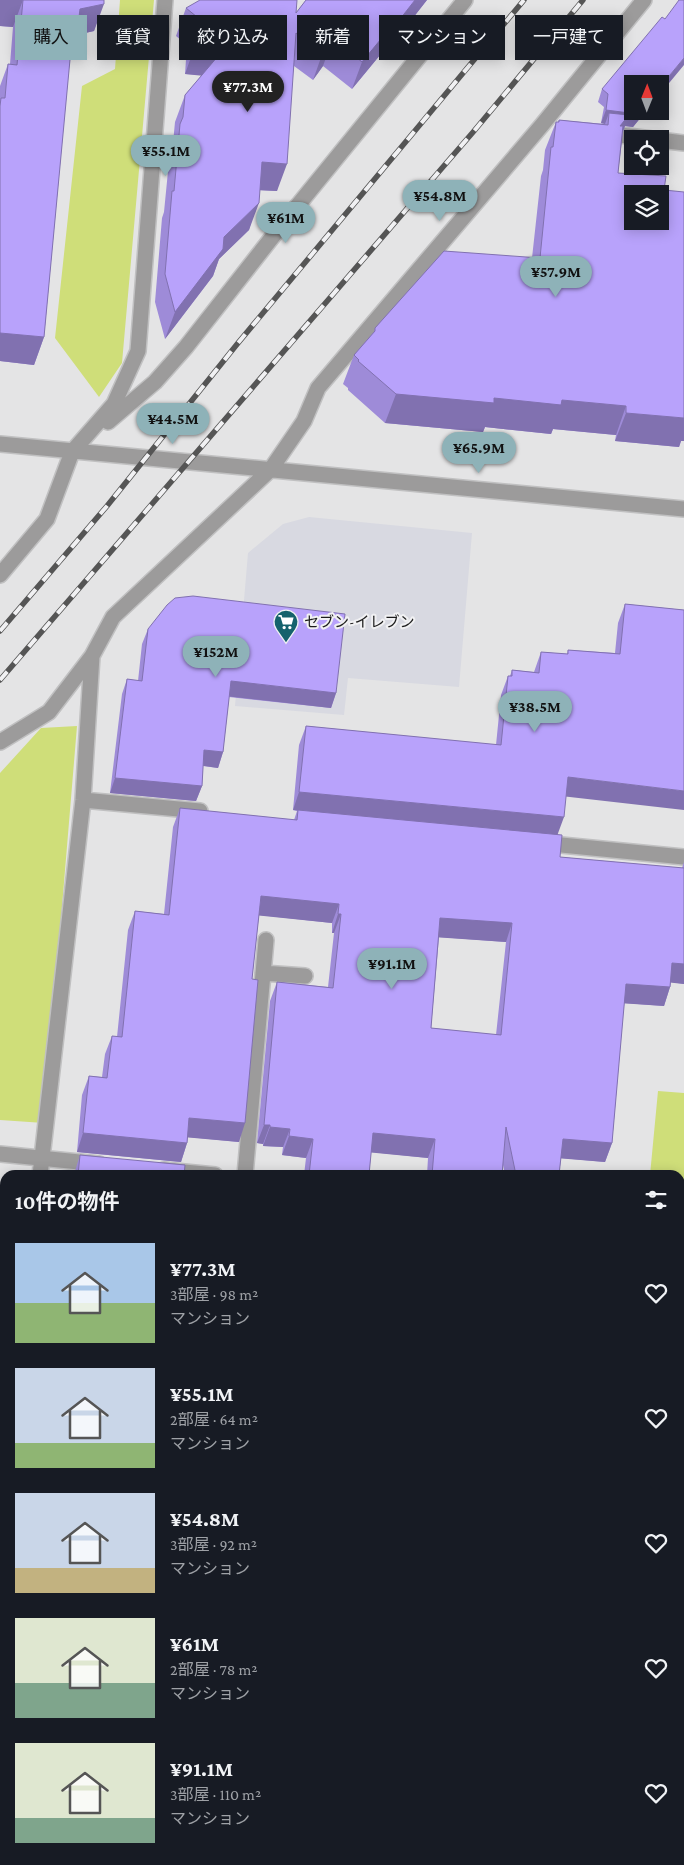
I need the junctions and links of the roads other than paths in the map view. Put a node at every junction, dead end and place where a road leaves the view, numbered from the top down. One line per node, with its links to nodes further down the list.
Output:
1 (165, 0): 11 (street)
2 (465, 0): 11 (street)
3 (644, 0): 4 (street)
4 (542, 125): 5 (street); 12 (street)
5 (560, 128)
6 (588, 131): 7 (street)
7 (624, 136)
8 (669, 141): 9 (street)
9 (684, 143)
10 (0, 444): 11 (street)
11 (72, 452): 12 (street); 14 (street)
12 (271, 469): 13 (street); 15 (street)
13 (684, 509)
14 (0, 575)
15 (92, 656): 16 (street); 17 (street)
16 (0, 742)
17 (83, 800): 18 (street); 25 (street)
18 (211, 812)
19 (526, 842): 20 (street)
20 (684, 857)
21 (266, 940): 22 (street)
22 (263, 973): 23 (street); 30 (street)
23 (305, 976)
24 (0, 1154): 25 (street)
25 (41, 1158): 26 (street); 28 (street)
26 (118, 1166)
27 (147, 1168): 29 (street)
28 (40, 1170)
29 (166, 1170)
30 (245, 1170)

